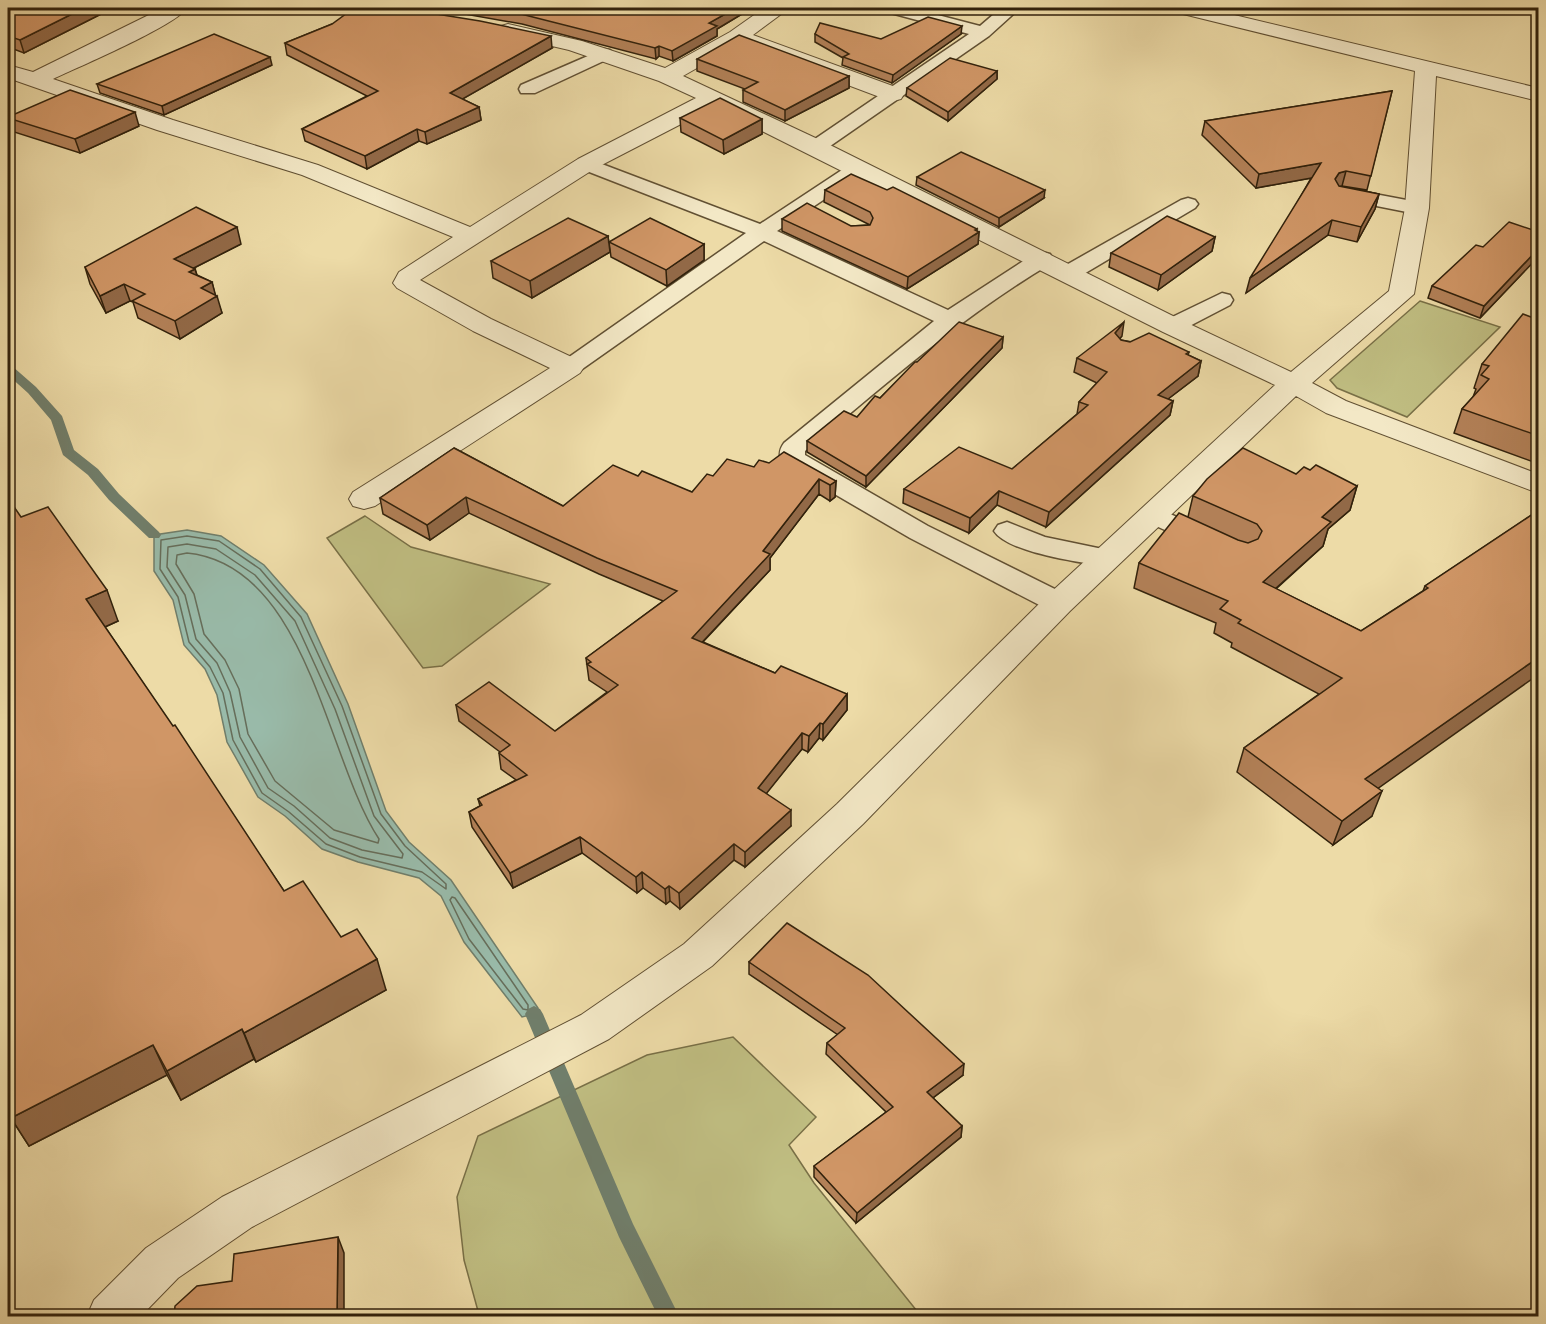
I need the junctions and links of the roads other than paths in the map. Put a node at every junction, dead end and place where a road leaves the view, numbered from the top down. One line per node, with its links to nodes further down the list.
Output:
1 (177, 8): 13 (street)
2 (777, 8): 8 (street)
3 (893, 8): 7 (lane)
4 (1011, 8): 7 (lane)
5 (1182, 8): 10 (street)
6 (483, 26): 9 (street)
7 (983, 32): 15 (lane)
8 (736, 36): 12 (street); 15 (street)
9 (604, 54): 12 (street); 14 (lane)
10 (1426, 68): 16 (street); 23 (street)
11 (8, 71): 13 (street)
12 (667, 76): 17 (street)
13 (32, 81): 25 (street)
14 (528, 88)
15 (893, 94): 18 (lane)
16 (1539, 94)
17 (714, 98): 18 (street); 19 (street)
18 (816, 147): 20 (street)
19 (586, 164): 24 (lane); 25 (street)
20 (858, 168): 24 (lane); 26 (street)
21 (1343, 194): 23 (lane)
22 (1188, 204): 27 (lane)
23 (1417, 208): 32 (street)
24 (762, 232): 29 (lane); 31 (lane)
25 (471, 236): 31 (street)
26 (1042, 259): 27 (street); 29 (lane)
27 (1069, 273): 30 (street)
28 (1222, 300): 30 (lane)
29 (951, 320): 39 (lane)
30 (1161, 328): 32 (street)
31 (570, 367): 34 (street)
32 (1292, 385): 33 (street); 35 (street)
33 (1539, 484)
34 (364, 499)
35 (1154, 515): 37 (lane); 38 (street)
36 (1006, 531): 38 (lane)
37 (1232, 551)
38 (1108, 558): 39 (street)
39 (1059, 603): 40 (street)
40 (110, 1317)

